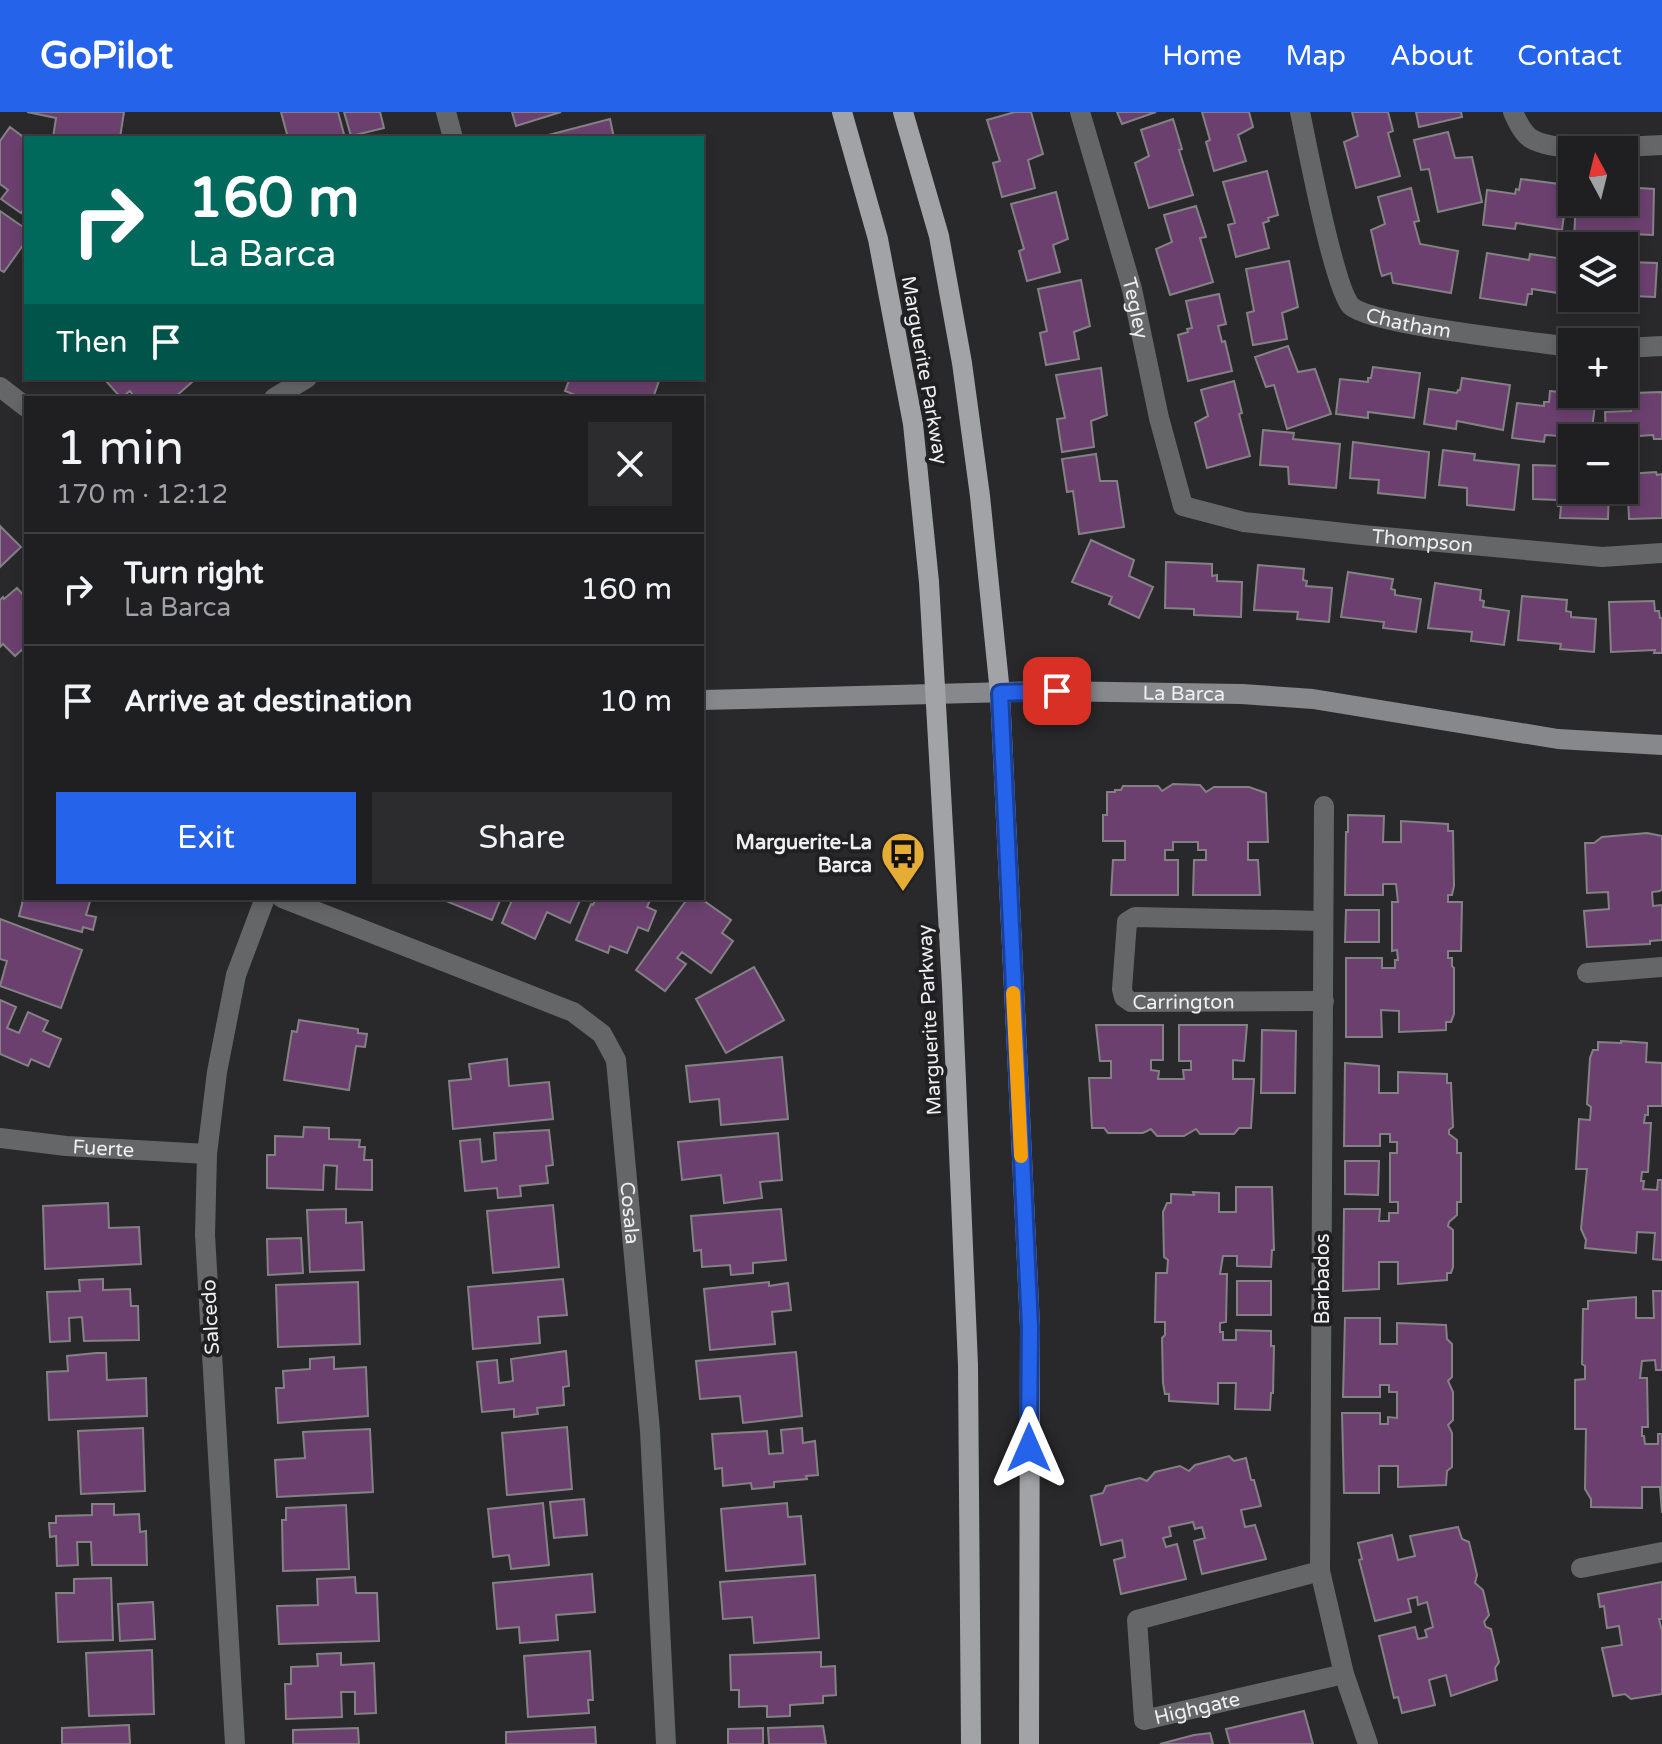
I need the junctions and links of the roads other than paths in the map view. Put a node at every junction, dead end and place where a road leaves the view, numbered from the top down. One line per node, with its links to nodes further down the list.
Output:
1 (446, 112): 7 (street)
2 (842, 112): 19 (main road, Marguerite Parkway)
3 (903, 112): 18 (main road, Marguerite Parkway)
4 (1080, 112): 16 (street, Tegley)
5 (1300, 112): 9 (street, Chatham)
6 (1513, 112): 8 (street)
7 (452, 136)
8 (1662, 145)
9 (1558, 345)
10 (1662, 346): 11 (street)
11 (1638, 347)
12 (304, 380): 14 (street)
13 (0, 387): 15 (street)
14 (277, 396)
15 (24, 405)
16 (1183, 506): 17 (street, Thompson)
17 (1662, 553)
18 (1000, 693): 19 (street, La Barca); 21 (street, La Barca); 38 (main road, Marguerite Parkway)
19 (934, 695): 20 (street, La Barca); 37 (main road, Marguerite Parkway)
20 (704, 700)
21 (1662, 745)
22 (1324, 806): 25 (street, Barbados)
23 (264, 900): 30 (street, Salcedo)
24 (287, 900): 36 (street, Cosala)
25 (1323, 921): 28 (street, Barbados); 28 (street, Carrington)
26 (1662, 967): 27 (street)
27 (1587, 973)
28 (1324, 1001): 33 (street, Barbados)
29 (0, 1138): 30 (street, Fuerte)
30 (207, 1154): 35 (street, Salcedo)
31 (1662, 1552): 32 (street)
32 (1581, 1568)
33 (1320, 1571): 34 (street, Barbados); 34 (street, Highgate)
34 (1344, 1674): 39 (street, Barbados)
35 (235, 1744)
36 (666, 1744)
37 (971, 1744)
38 (1029, 1744)
39 (1368, 1744)

